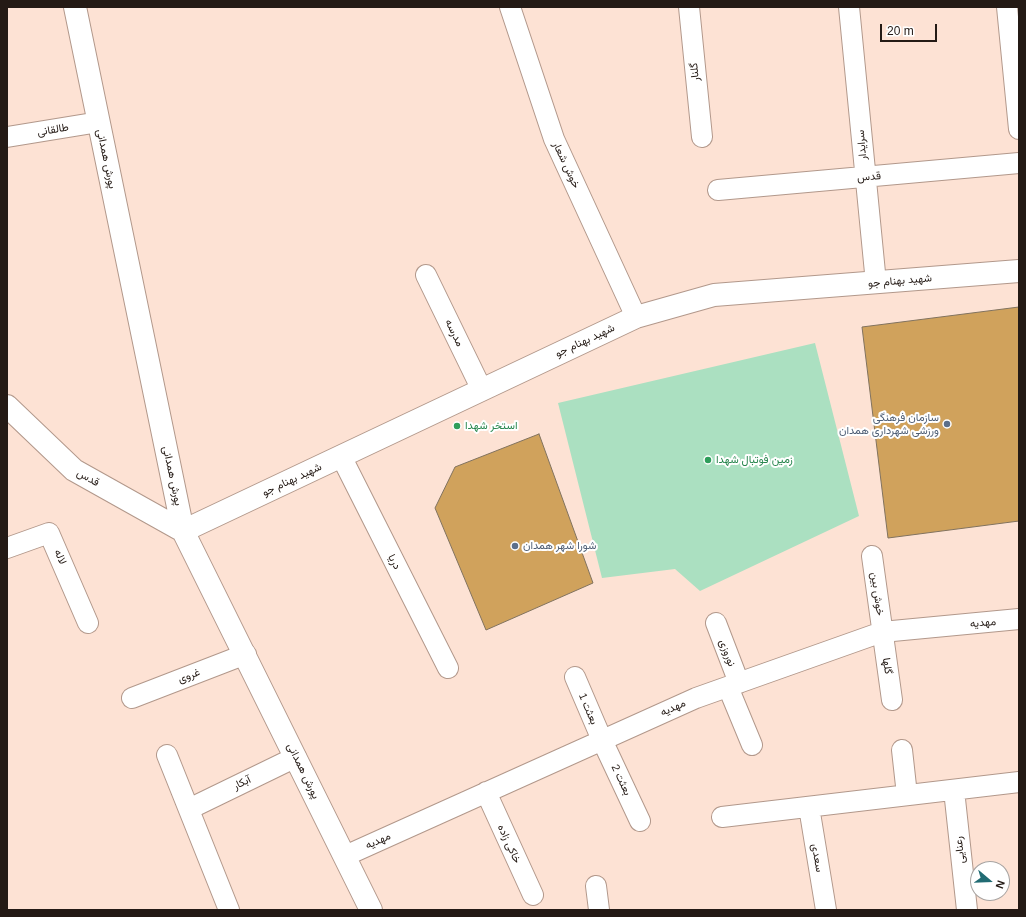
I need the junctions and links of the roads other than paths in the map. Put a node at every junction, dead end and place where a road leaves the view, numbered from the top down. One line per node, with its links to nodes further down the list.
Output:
1 (75, 7): 6 (street, پورش همدانی)
2 (510, 7): 16 (street, خوش شعار)
3 (689, 7): 9 (street, گلنار)
4 (849, 7): 11 (street, سرایدار)
5 (1007, 7): 7 (street)
6 (99, 122): 8 (street, طالقانی); 20 (street, پورش همدانی)
7 (1019, 129)
8 (7, 137)
9 (702, 137)
10 (1019, 164): 11 (street, قدس)
11 (865, 177): 12 (street, قدس); 15 (street, سرایدار)
12 (718, 190)
13 (1019, 271): 15 (street, شهید بهنام جو)
14 (426, 275): 17 (street, مدرسه)
15 (876, 283): 16 (street, شهید بهنام جو)
16 (636, 317): 17 (street, شهید بهنام جو)
17 (482, 390): 19 (street, شهید بهنام جو)
18 (7, 406): 20 (street, قدس)
19 (341, 456): 20 (street, شهید بهنام جو); 28 (street, دریا)
20 (183, 531): 27 (street, پورش همدانی)
21 (7, 548): 24 (street, لاله)
22 (872, 556): 26 (street, خوش بین)
23 (1019, 619): 26 (street, مهدیه)
24 (88, 623)
25 (716, 623): 30 (street, نوروزی)
26 (882, 632): 30 (street, مهدیه); 32 (street, گلها)
27 (246, 654): 31 (street, غروی); 37 (street, پورش همدانی)
28 (448, 668)
29 (575, 677): 33 (street, بعثت 1)
30 (734, 685): 33 (street, مهدیه); 34 (street, نوروزی)
31 (132, 698)
32 (892, 700)
33 (602, 740): 40 (street, مهدیه); 45 (street, بعثت 2)
34 (752, 744)
35 (902, 750): 41 (street)
36 (167, 755): 43 (street)
37 (296, 757): 43 (street, آبکار); 46 (street, پورش همدانی)
38 (1019, 782): 39 (street)
39 (954, 790): 41 (street); 53 (street, رعنایی)
40 (486, 792): 46 (street, مهدیه); 48 (street, خاکی زاده)
41 (907, 795): 42 (street)
42 (809, 807): 44 (street); 52 (street, سعدی)
43 (189, 809): 49 (street)
44 (722, 817)
45 (640, 821)
46 (345, 856): 50 (street, پورش همدانی)
47 (596, 886): 51 (street)
48 (533, 895)
49 (229, 910)
50 (371, 910)
51 (599, 910)
52 (826, 910)
53 (967, 910)

